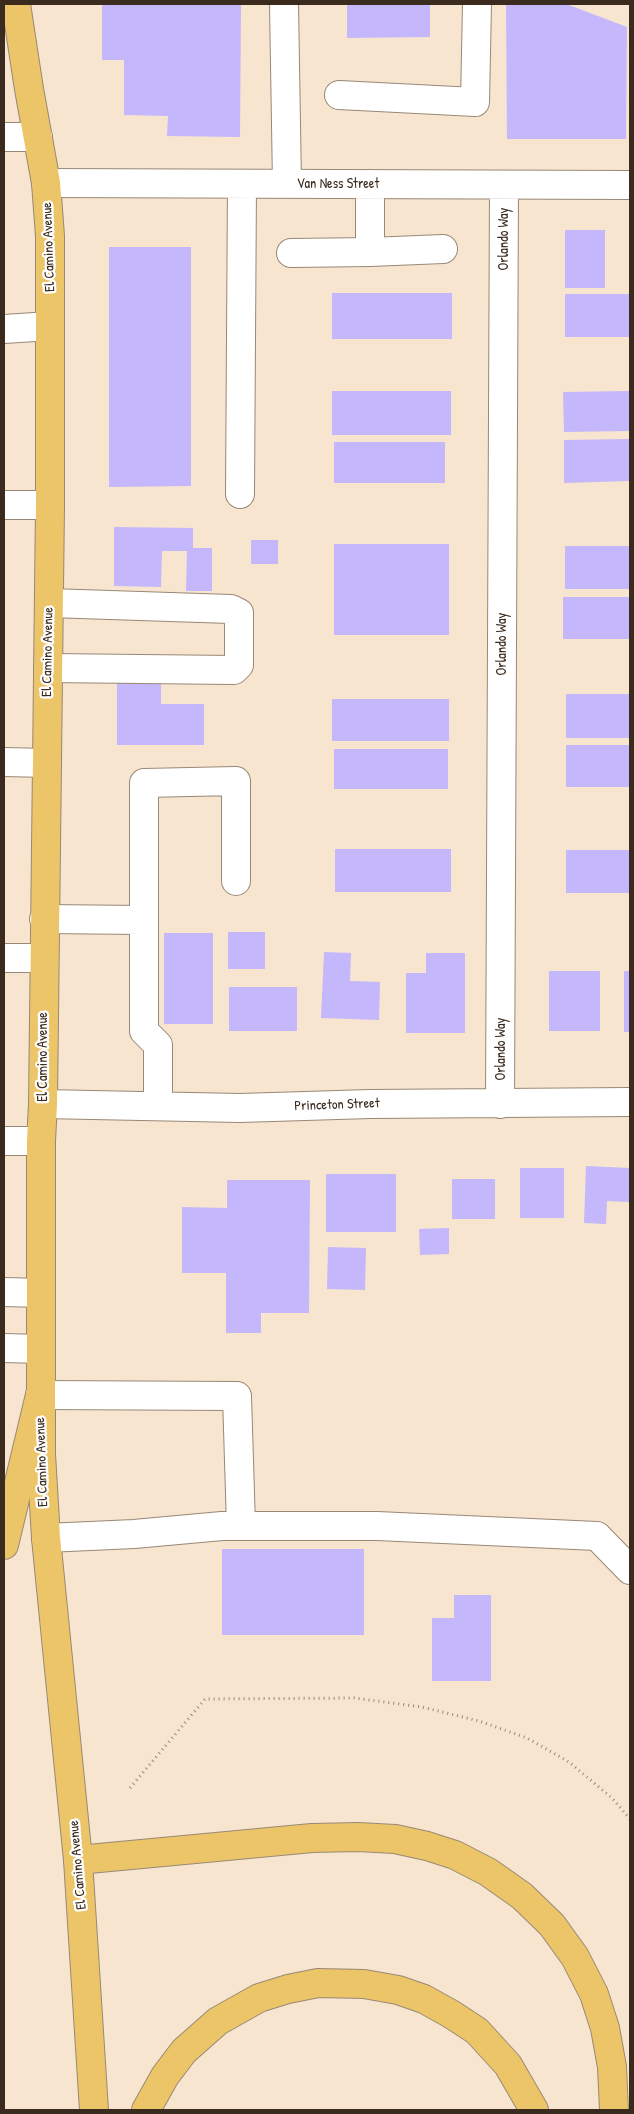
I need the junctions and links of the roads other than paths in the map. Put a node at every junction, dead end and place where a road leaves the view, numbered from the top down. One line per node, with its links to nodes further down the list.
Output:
1 (16, 4): 6 (main road, El Camino Avenue)
2 (284, 4): 9 (street)
3 (477, 4): 4 (street)
4 (339, 95)
5 (4, 137): 6 (street)
6 (38, 137): 7 (main road, El Camino Avenue)
7 (46, 183): 8 (street, Van Ness Street); 16 (main road, El Camino Avenue)
8 (242, 184): 9 (street, Van Ness Street); 18 (street)
9 (287, 184): 10 (street, Van Ness Street)
10 (370, 184): 11 (street, Van Ness Street); 14 (street)
11 (504, 185): 12 (street, Van Ness Street); 32 (street, Orlando Way)
12 (630, 185)
13 (443, 249): 14 (street)
14 (370, 252): 15 (street)
15 (291, 253)
16 (50, 326): 17 (street); 20 (main road, El Camino Avenue)
17 (4, 329)
18 (240, 494)
19 (4, 505): 20 (street)
20 (50, 505): 21 (main road, El Camino Avenue)
21 (49, 603): 22 (main road, El Camino Avenue); 22 (street)
22 (48, 668): 24 (main road, El Camino Avenue)
23 (4, 762): 24 (street)
24 (47, 763): 26 (main road, El Camino Avenue)
25 (236, 881): 27 (street)
26 (44, 919): 27 (street); 29 (main road, El Camino Avenue)
27 (143, 920): 33 (street)
28 (4, 958): 29 (street)
29 (44, 958): 31 (main road, El Camino Avenue)
30 (630, 1102): 32 (street, Princeton Street)
31 (43, 1104): 33 (street, Princeton Street); 35 (main road, El Camino Avenue)
32 (500, 1104): 33 (street, Princeton Street)
33 (158, 1106)
34 (4, 1141): 35 (street)
35 (41, 1141): 37 (main road, El Camino Avenue)
36 (4, 1292): 37 (street)
37 (41, 1293): 39 (main road, El Camino Avenue)
38 (4, 1348): 39 (street)
39 (40, 1349): 40 (main road, El Camino Avenue)
40 (40, 1395): 41 (street); 42 (main road, El Camino Avenue); 43 (main road)
41 (241, 1526): 42 (street); 44 (street)
42 (46, 1538): 45 (main road, El Camino Avenue)
43 (4, 1545)
44 (630, 1570)
45 (78, 1860): 46 (main road, El Camino Avenue); 49 (main road)
46 (94, 2110)
47 (146, 2110): 48 (main road)
48 (534, 2110)
49 (614, 2110)

